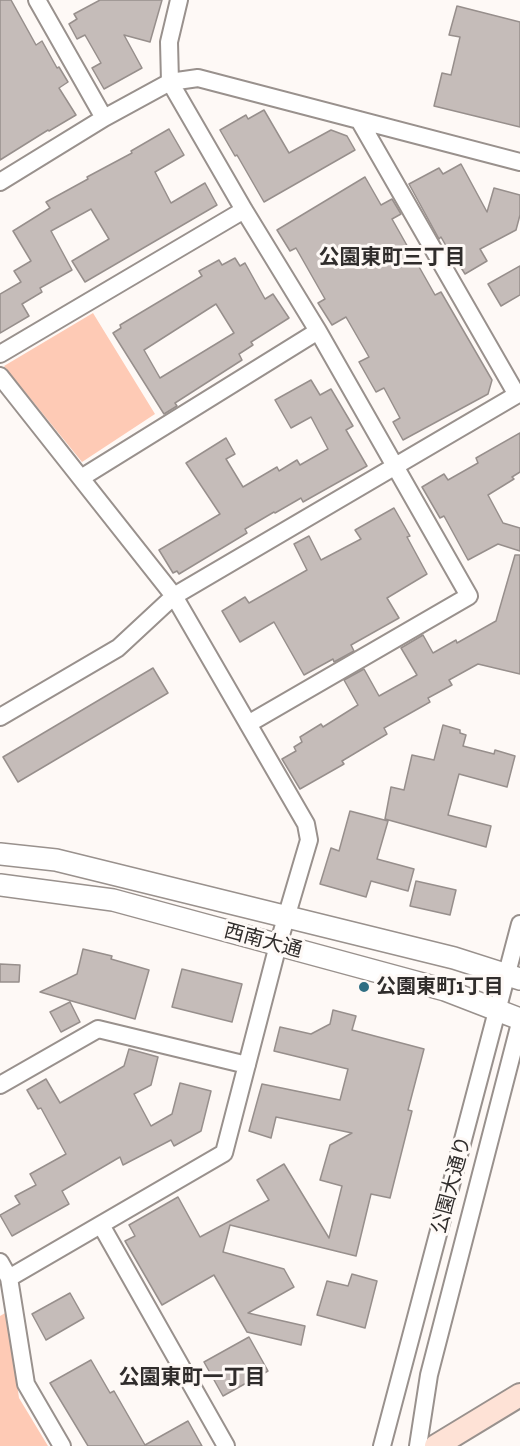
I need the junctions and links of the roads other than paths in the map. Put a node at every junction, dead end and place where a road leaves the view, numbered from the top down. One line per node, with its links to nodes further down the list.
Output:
1 (37, 0): 4 (street)
2 (179, 0): 3 (street)
3 (170, 82): 4 (street); 5 (street); 8 (street)
4 (104, 118): 7 (street)
5 (358, 120): 6 (street); 12 (street)
6 (520, 162)
7 (2, 178)
8 (244, 210): 9 (street); 10 (street)
9 (318, 331): 13 (street); 14 (street)
10 (0, 354)
11 (0, 376): 14 (street)
12 (518, 394): 13 (street)
13 (395, 467): 15 (street); 17 (street)
14 (81, 478): 15 (street)
15 (174, 596): 16 (street); 17 (street)
16 (0, 717)
17 (248, 724): 20 (street)
18 (0, 854): 20 (street, 西南大通)
19 (0, 885): 22 (street, 西南大通)
20 (286, 917): 22 (street); 23 (street, 西南大通)
21 (520, 924): 23 (street, 公園大通り)
22 (278, 945): 24 (street, 西南大通); 26 (street)
23 (513, 976): 24 (street, 公園大通り)
24 (496, 1010): 25 (street, 西南大通); 34 (street, 公園大通り)
25 (520, 1021): 35 (street, 公園大通り)
26 (247, 1065): 27 (street); 28 (street)
27 (0, 1085)
28 (101, 1225): 30 (street); 33 (street)
29 (0, 1262): 30 (street)
30 (9, 1278): 32 (street)
31 (520, 1396): 36 (main road)
32 (62, 1446)
33 (226, 1446)
34 (382, 1446)
35 (418, 1446)
36 (436, 1446)

